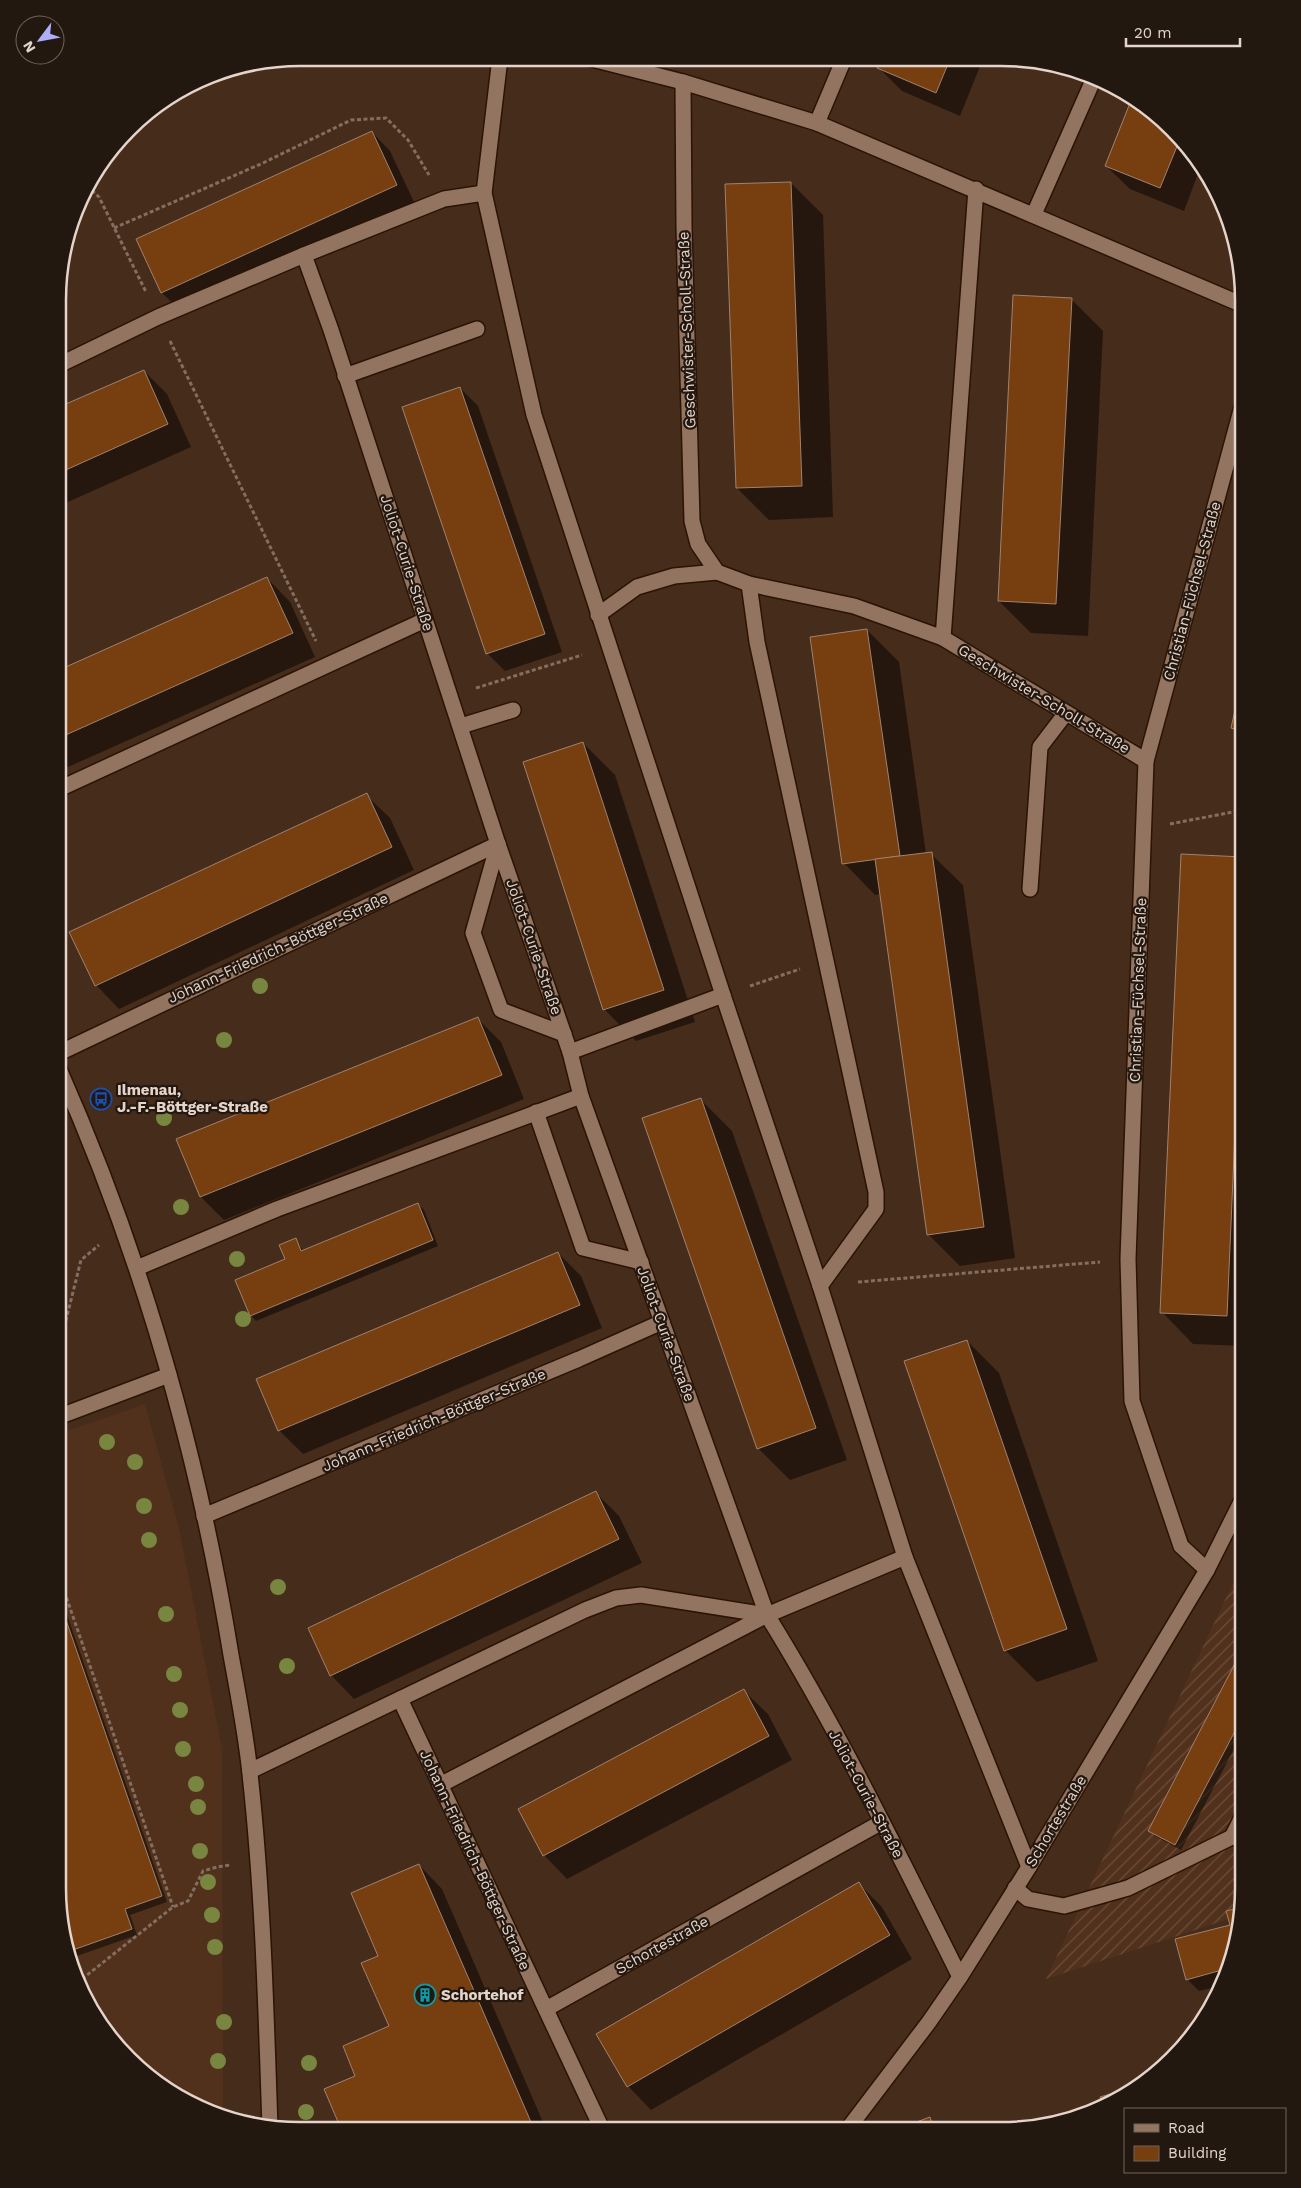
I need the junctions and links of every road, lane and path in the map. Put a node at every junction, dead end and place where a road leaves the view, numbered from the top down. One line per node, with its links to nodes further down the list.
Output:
1 (499, 66): 9 (street)
2 (620, 66): 4 (street)
3 (841, 66): 6 (street)
4 (683, 82): 6 (street); 20 (street, Geschwister-Scholl-Straße)
5 (1091, 85): 11 (street)
6 (817, 123): 7 (street)
7 (976, 189): 11 (street); 24 (street, Geschwister-Scholl-Straße)
8 (93, 192): 12 (path)
9 (484, 192): 10 (street); 22 (street)
10 (444, 199): 12 (path); 13 (street)
11 (1034, 214): 14 (street)
12 (114, 228): 15 (path)
13 (304, 255): 15 (street); 18 (street, Joliot-Curie-Straße)
14 (1235, 301)
15 (158, 317): 17 (street); 26 (path)
16 (477, 329): 18 (street)
17 (66, 362)
18 (345, 376): 23 (street, Joliot-Curie-Straße)
19 (1235, 436): 31 (street, Christian-Füchsel-Straße)
20 (718, 572): 21 (street, Geschwister-Scholl-Straße); 22 (street, Geschwister-Scholl-Straße)
21 (749, 584): 24 (street, Geschwister-Scholl-Straße); 37 (street)
22 (598, 615): 25 (street)
23 (425, 620): 26 (street); 27 (street, Joliot-Curie-Straße)
24 (942, 638): 29 (street, Geschwister-Scholl-Straße)
25 (609, 646): 27 (path); 38 (street)
26 (327, 664): 32 (street)
27 (451, 696): 30 (street, Joliot-Curie-Straße)
28 (514, 710): 30 (street)
29 (1066, 712): 31 (street, Geschwister-Scholl-Straße); 36 (street)
30 (461, 726): 35 (street, Joliot-Curie-Straße)
31 (1146, 760): 34 (street, Christian-Füchsel-Straße)
32 (66, 786)
33 (1235, 812): 34 (path)
34 (1143, 829): 46 (street, Christian-Füchsel-Straße)
35 (498, 844): 39 (street, Joliot-Curie-Straße); 39 (street); 40 (street, Johann-Friedrich-Böttger-Straße)
36 (1030, 890)
37 (826, 960): 38 (path); 49 (street)
38 (723, 995): 41 (street); 49 (street)
39 (564, 1034): 41 (street, Joliot-Curie-Straße)
40 (66, 1049)
41 (570, 1052): 43 (street, Joliot-Curie-Straße)
42 (66, 1086): 45 (street)
43 (581, 1096): 44 (street); 47 (street, Joliot-Curie-Straße)
44 (536, 1112): 47 (street); 48 (street)
45 (122, 1227): 48 (street); 50 (path)
46 (1128, 1259): 49 (path); 57 (street, Christian-Füchsel-Straße)
47 (641, 1262): 51 (street, Joliot-Curie-Straße)
48 (137, 1268): 52 (street)
49 (820, 1286): 56 (street)
50 (66, 1320)
51 (662, 1322): 55 (street, Johann-Friedrich-Böttger-Straße); 59 (street, Joliot-Curie-Straße)
52 (169, 1376): 53 (street); 55 (street)
53 (66, 1414)
54 (1235, 1514): 57 (street, Schortestraße)
55 (204, 1516): 61 (street)
56 (905, 1556): 59 (street); 66 (street)
57 (1206, 1570): 66 (street, Schortestraße)
58 (66, 1596): 68 (path)
59 (767, 1616): 60 (street); 62 (street); 63 (street, Joliot-Curie-Straße)
60 (400, 1699): 61 (street); 62 (street, Johann-Friedrich-Böttger-Straße)
61 (250, 1771): 72 (street)
62 (440, 1786): 71 (street, Johann-Friedrich-Böttger-Straße)
63 (882, 1822): 70 (street, Joliot-Curie-Straße); 71 (street, Schortestraße)
64 (1235, 1839): 67 (street)
65 (217, 1867): 68 (path)
66 (1029, 1867): 67 (street, Schortestraße)
67 (1015, 1888): 70 (street, Schortestraße)
68 (173, 1908): 69 (path)
69 (84, 1977)
70 (960, 1977): 74 (street, Schortestraße)
71 (546, 2010): 73 (street, Johann-Friedrich-Böttger-Straße)
72 (270, 2120)
73 (599, 2122)
74 (853, 2122)

